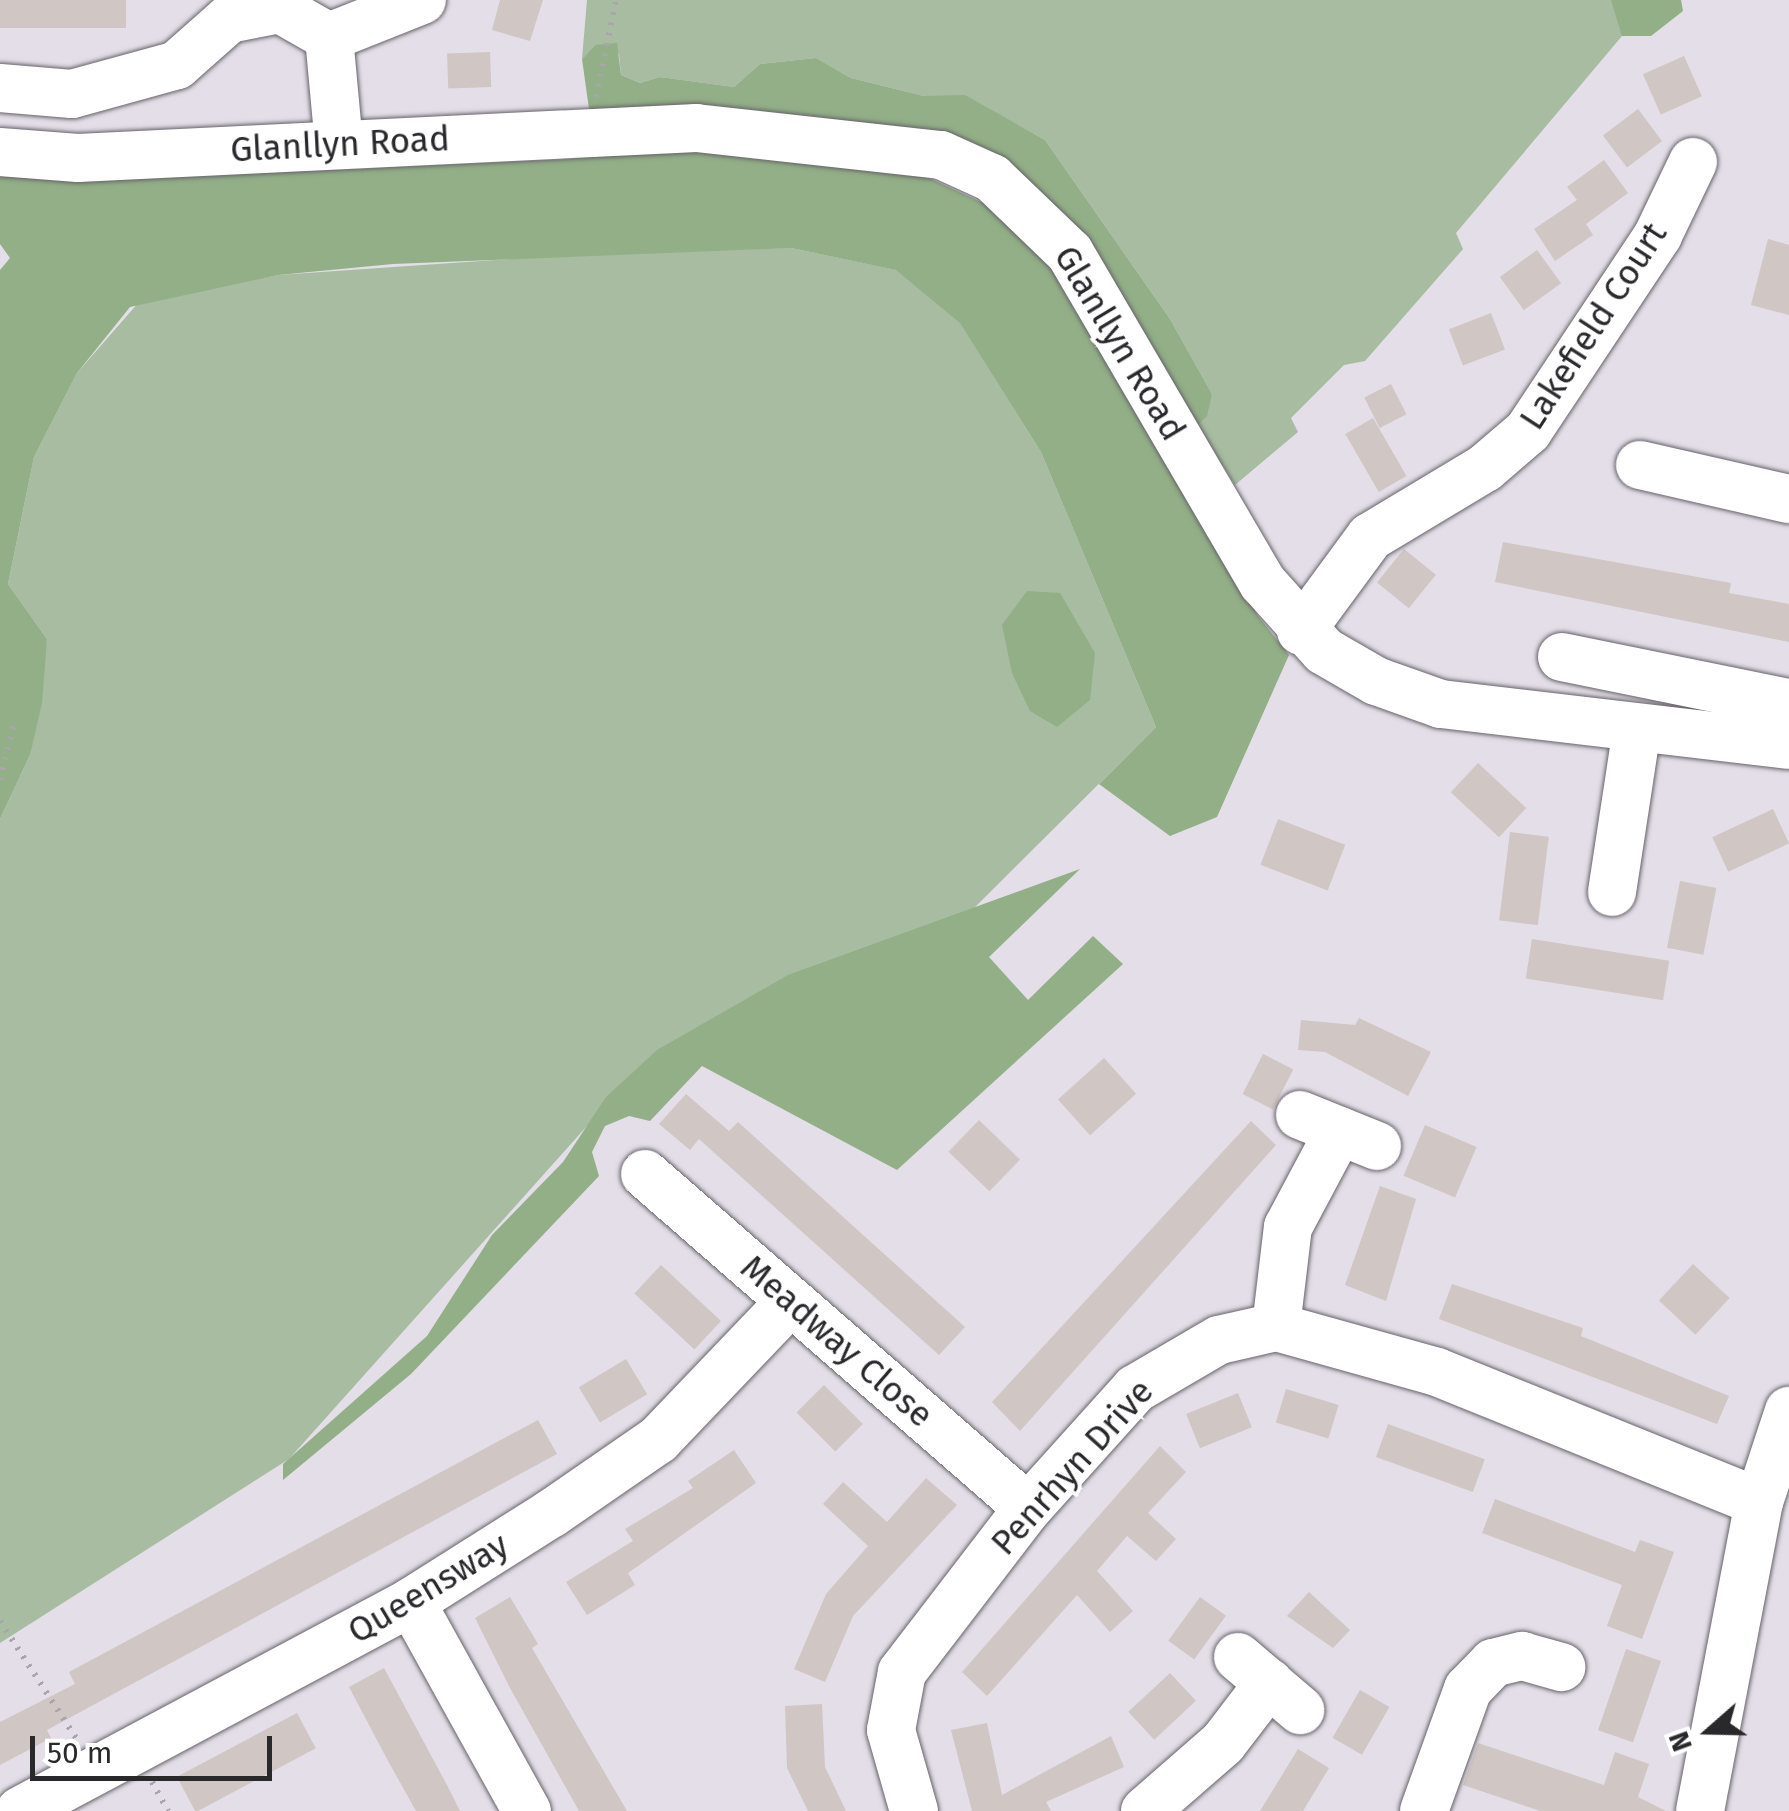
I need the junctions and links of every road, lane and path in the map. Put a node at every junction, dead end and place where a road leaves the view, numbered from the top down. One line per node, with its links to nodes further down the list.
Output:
1 (422, 0): 4 (street)
2 (616, 0): 6 (path)
3 (255, 7): 4 (street); 5 (street)
4 (329, 38): 7 (street)
5 (0, 88)
6 (589, 132): 7 (street, Glanllyn Road); 12 (street, Glanllyn Road)
7 (339, 144): 8 (street, Glanllyn Road)
8 (0, 152)
9 (1693, 162): 12 (street, Lakefield Court)
10 (1640, 465): 11 (street)
11 (1789, 499)
12 (1301, 631): 16 (street, Glanllyn Road)
13 (1562, 657): 14 (street)
14 (1789, 703)
15 (15, 720): 18 (path)
16 (1636, 728): 17 (street, Glanllyn Road); 19 (street)
17 (1789, 746)
18 (0, 780)
19 (1612, 892)
20 (1339, 1130): 23 (street)
21 (646, 1174): 22 (street, Meadway Close)
22 (791, 1301): 26 (street, Meadway Close); 27 (street, Queensway)
23 (1276, 1327): 25 (street, Penrhyn Drive); 26 (street, Penrhyn Drive)
24 (1789, 1410): 25 (street)
25 (1759, 1502): 37 (street)
26 (1028, 1508): 34 (street, Penrhyn Drive)
27 (411, 1602): 31 (street, Queensway); 33 (street)
28 (0, 1621): 31 (path)
29 (1562, 1667): 36 (street)
30 (1269, 1683): 35 (street)
31 (97, 1770): 32 (street, Queensway)
32 (20, 1811)
33 (527, 1811)
34 (914, 1811)
35 (1145, 1811)
36 (1424, 1811)
37 (1700, 1811)

